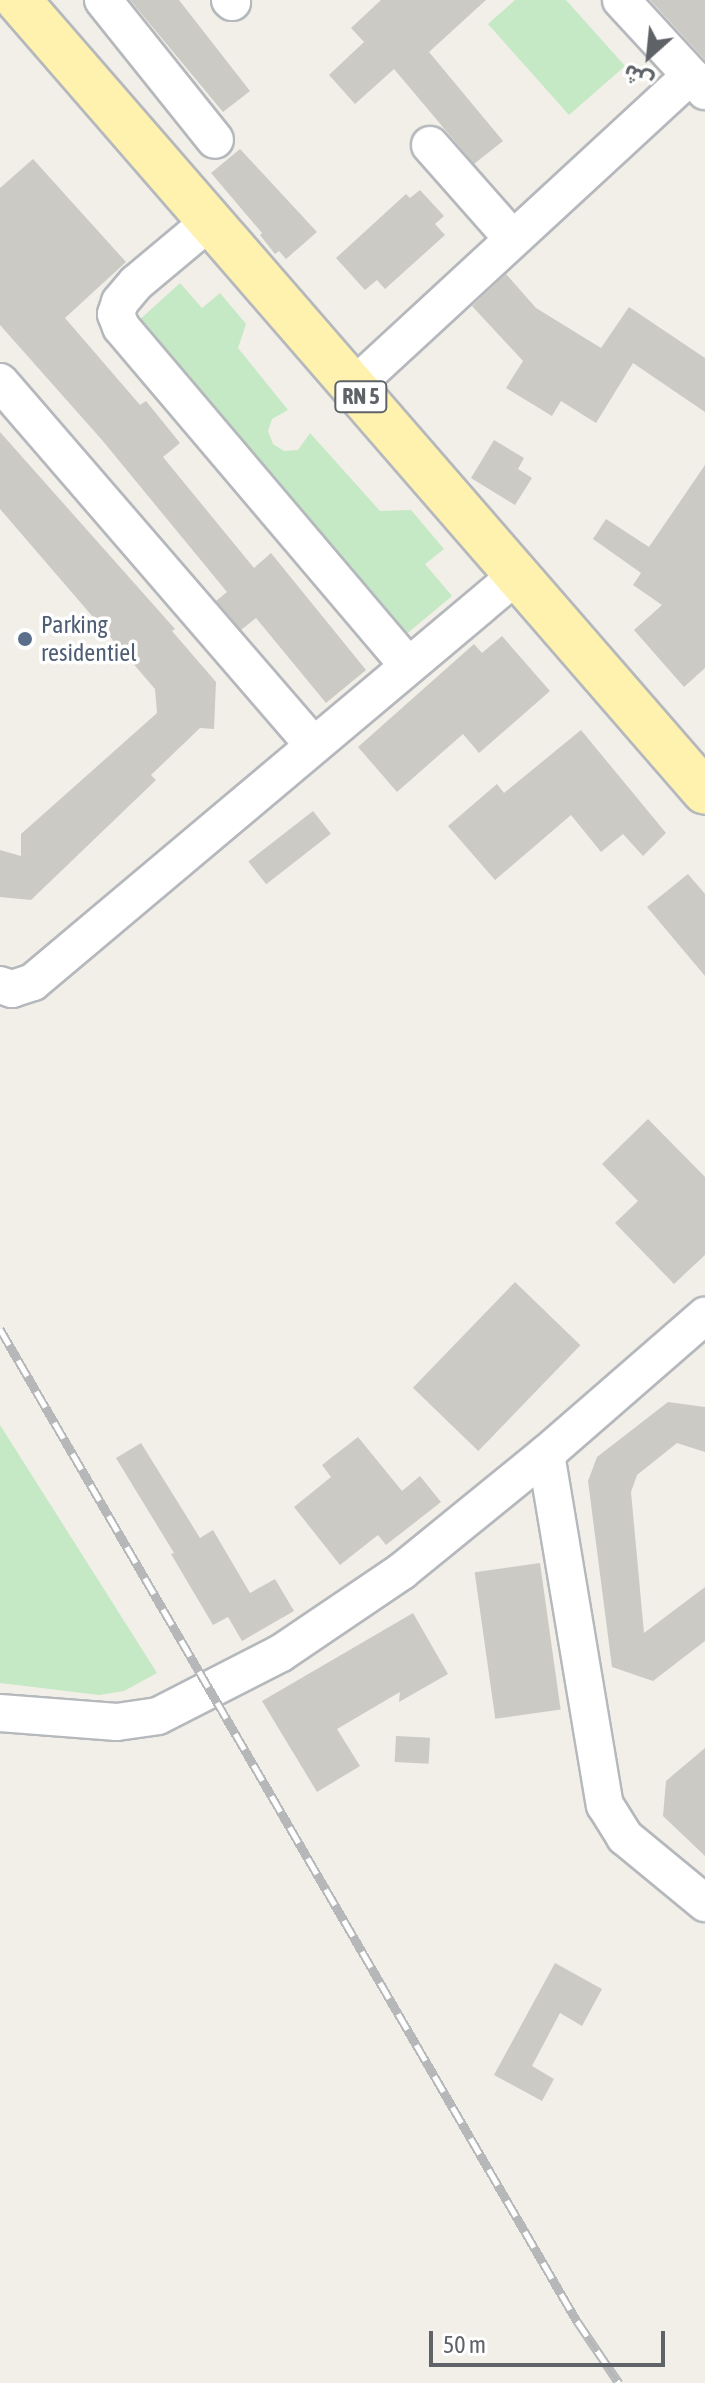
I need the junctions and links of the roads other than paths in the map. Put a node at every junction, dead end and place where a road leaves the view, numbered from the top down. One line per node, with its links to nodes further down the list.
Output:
1 (18, 0): 7 (main road, RN 5)
2 (103, 0): 5 (street)
3 (621, 0): 4 (street)
4 (698, 83): 8 (street)
5 (215, 140)
6 (430, 145): 8 (street)
7 (209, 222): 10 (main road, RN 5); 12 (street)
8 (513, 239): 10 (street)
9 (0, 382): 13 (street)
10 (353, 387): 11 (main road, RN 5)
11 (517, 575): 12 (street); 14 (main road, RN 5)
12 (408, 666): 13 (street)
13 (312, 744): 15 (street)
14 (705, 792)
15 (0, 985)
16 (705, 1316): 17 (street)
17 (546, 1454): 18 (street); 19 (street)
18 (0, 1713)
19 (705, 1903)

